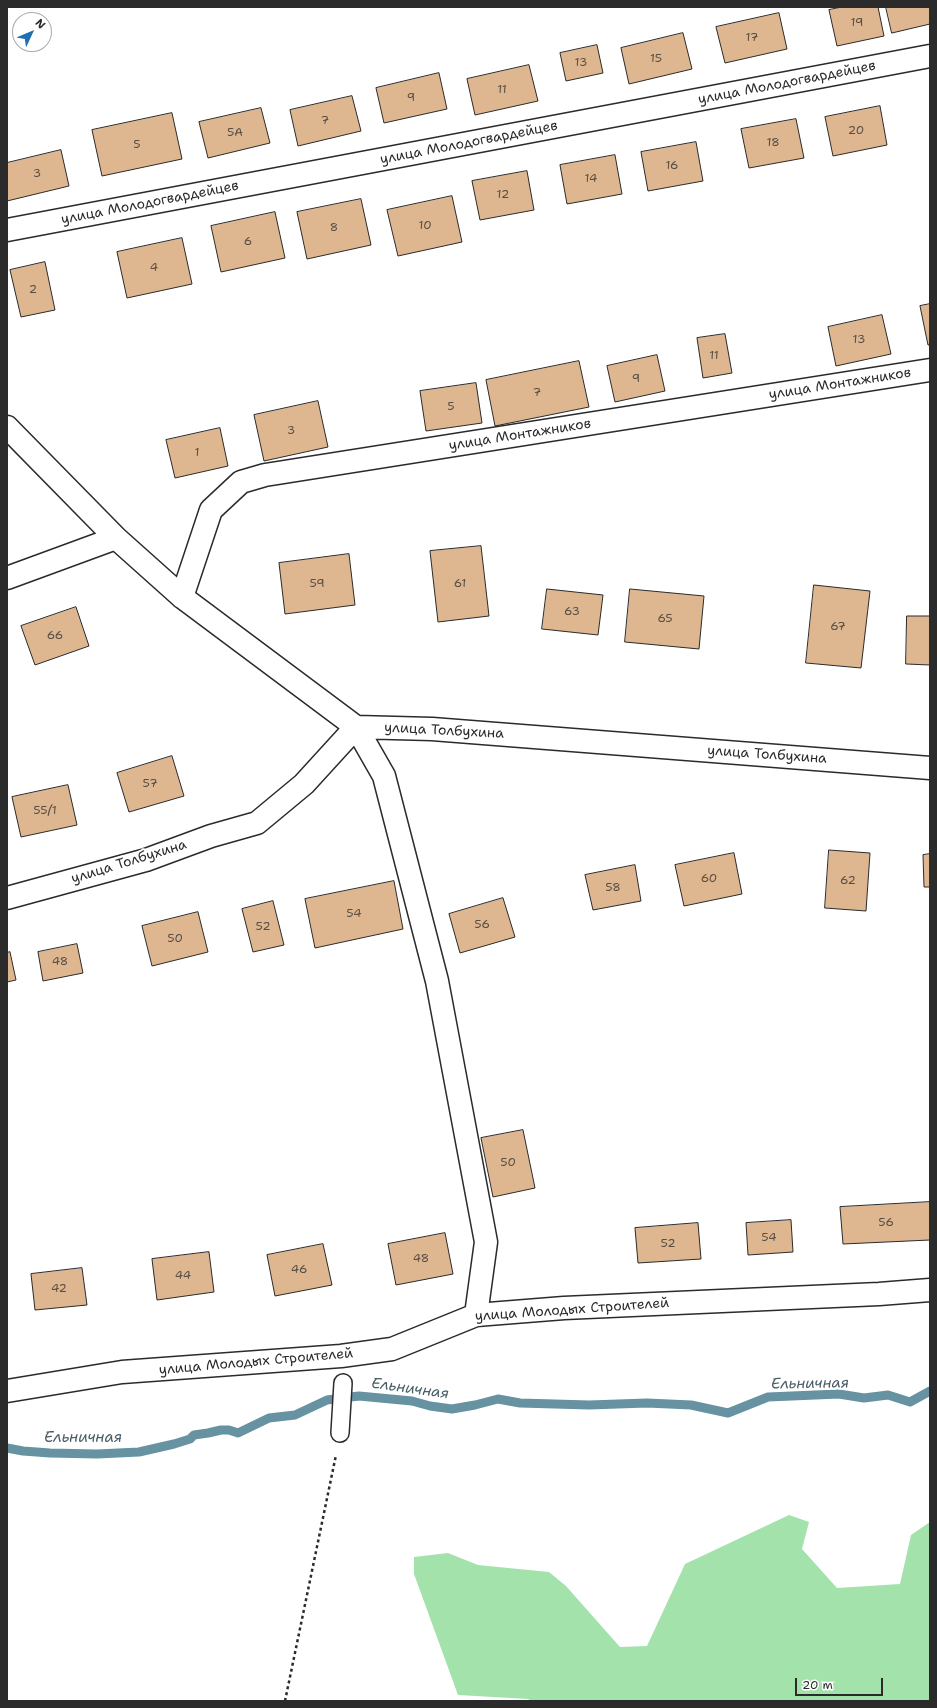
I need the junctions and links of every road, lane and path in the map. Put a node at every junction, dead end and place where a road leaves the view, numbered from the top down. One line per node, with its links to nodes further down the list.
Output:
1 (930, 56): 2 (street, улица Молодогвардейцев)
2 (7, 230)
3 (930, 370): 7 (street, улица Монтажников)
4 (7, 427): 5 (street)
5 (116, 538): 6 (street); 7 (street)
6 (7, 578)
7 (182, 597): 8 (street)
8 (356, 727): 9 (street, улица Толбухина); 10 (street, улица Толбухина); 12 (street)
9 (930, 768)
10 (7, 898)
11 (930, 1290): 12 (street, улица Молодых Строителей)
12 (476, 1314): 14 (street, улица Молодых Строителей)
13 (343, 1383): 15 (street)
14 (7, 1391)
15 (340, 1433): 16 (path)
16 (284, 1701)

